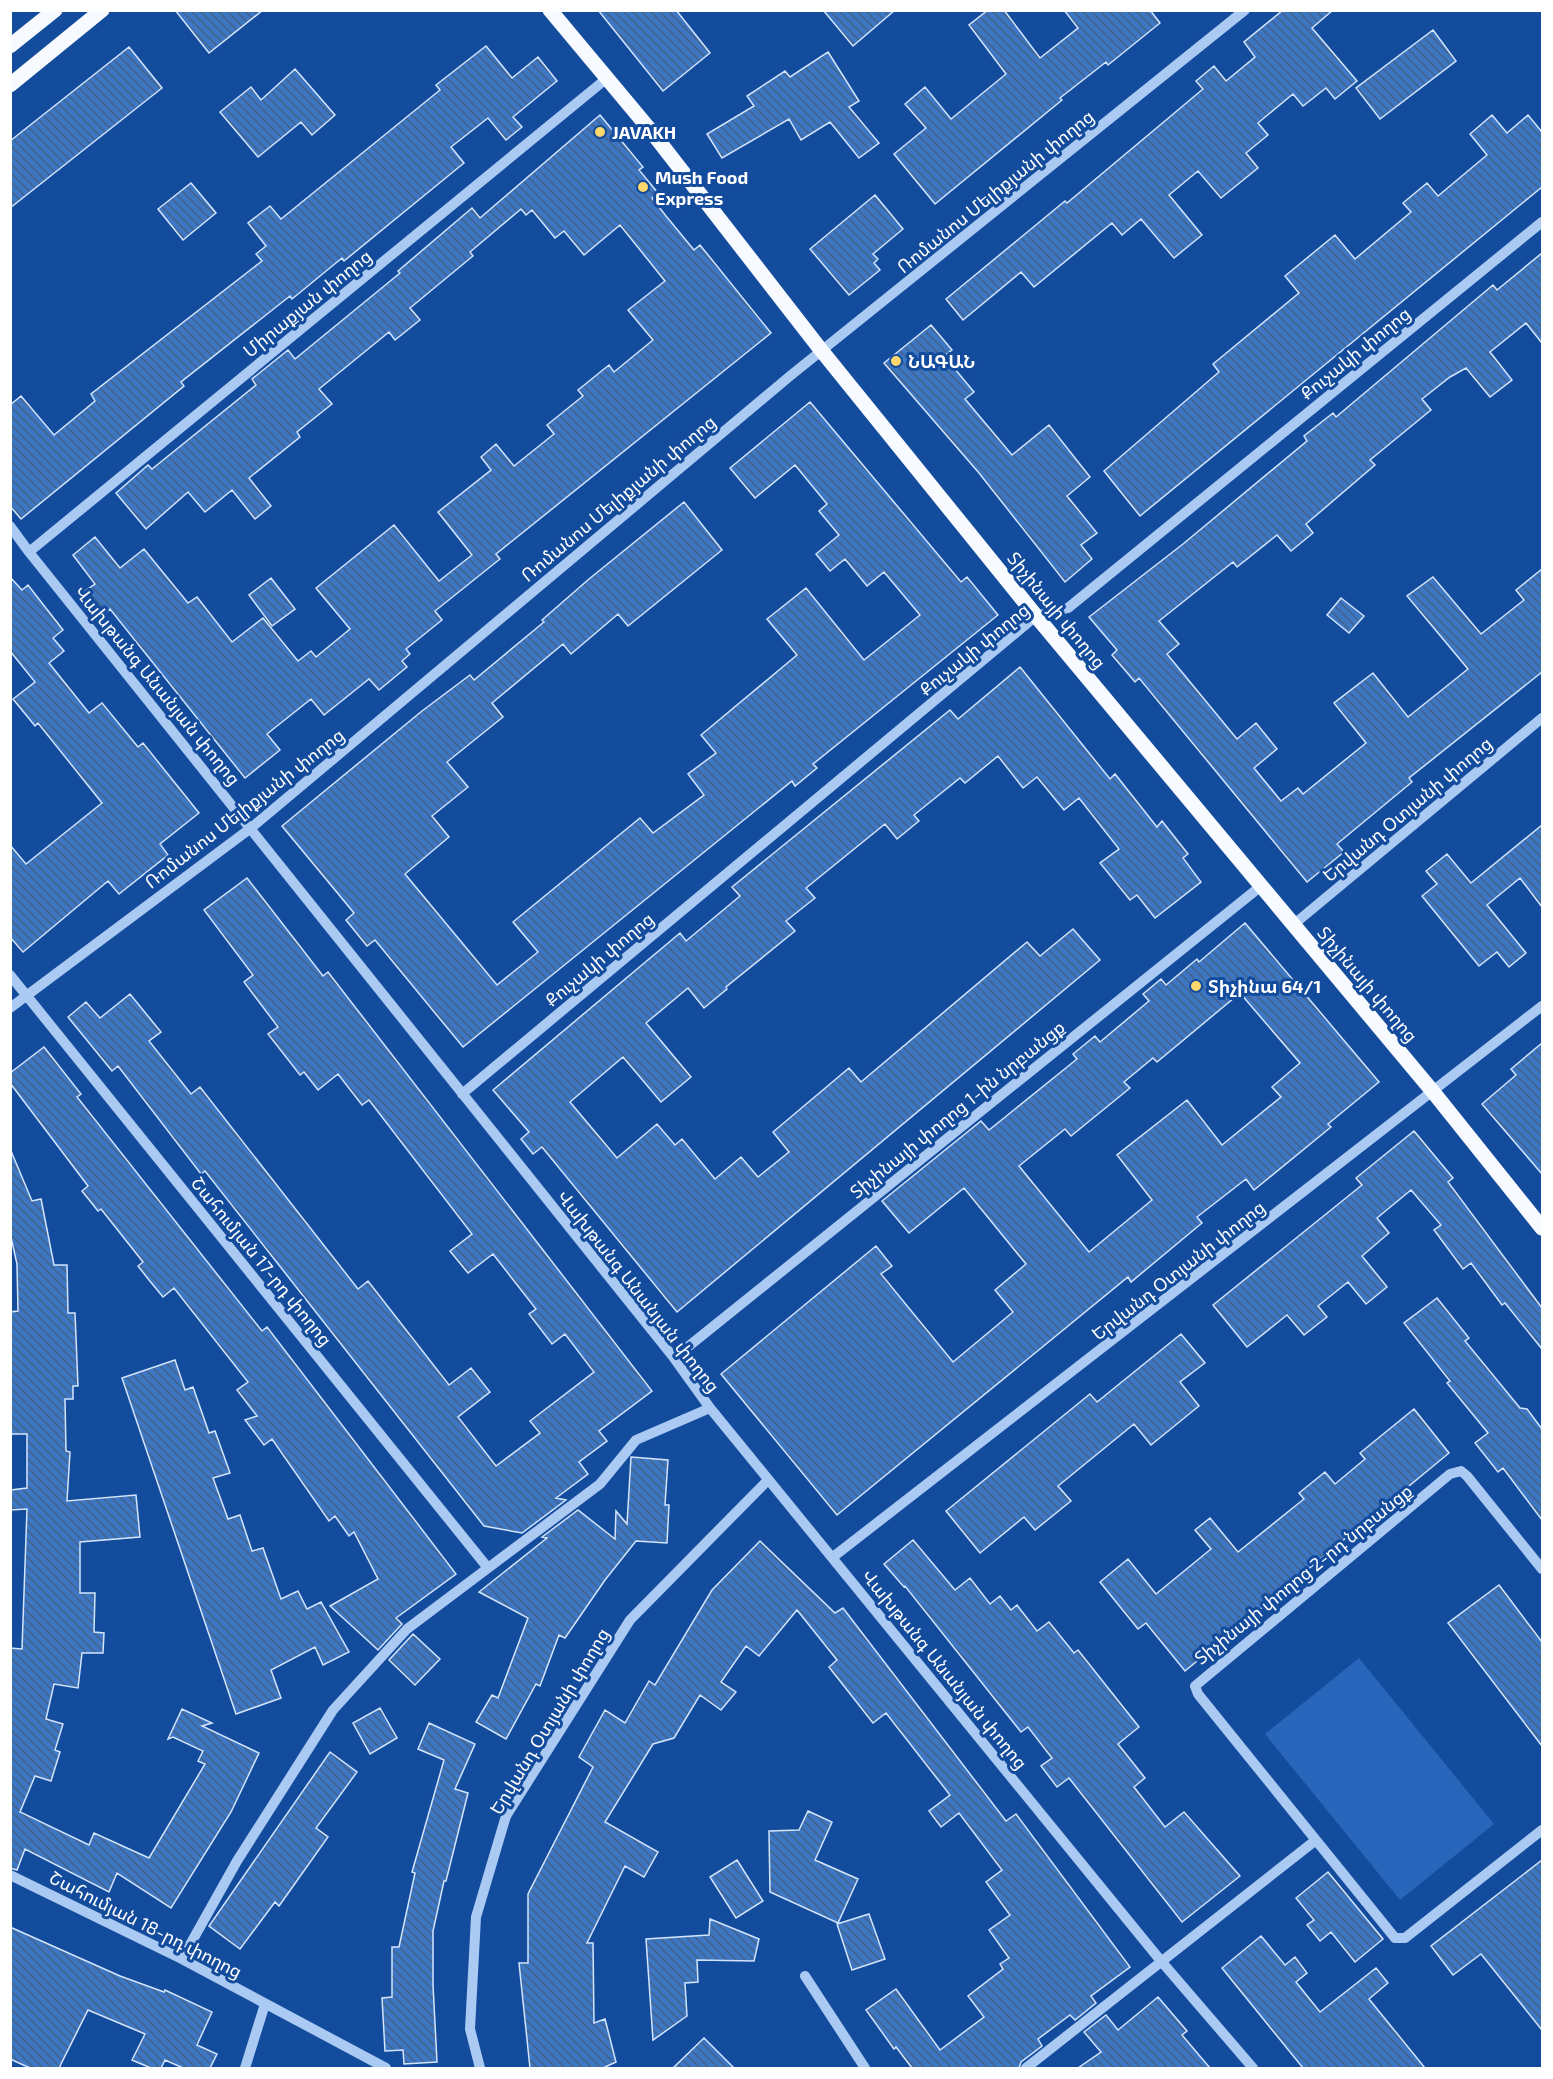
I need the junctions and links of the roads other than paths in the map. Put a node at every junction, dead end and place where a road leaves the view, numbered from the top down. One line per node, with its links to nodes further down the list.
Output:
1 (55, 10): 5 (main road)
2 (102, 10): 7 (main road)
3 (550, 10): 6 (main road, Տիչինայի փողոց)
4 (1245, 10): 9 (street, Ռոմանոս Մելիքյանի փողոց)
5 (10, 46)
6 (606, 79): 9 (main road, Տիչինայի փողոց); 11 (street, Միրաքյան փողոց)
7 (10, 85)
8 (1542, 222): 12 (street, Քուչակի փողոց)
9 (821, 350): 12 (main road, Տիչինայի փողոց); 14 (street, Ռոմանոս Մելիքյանի փողոց)
10 (10, 526): 11 (street, Վախթանգ Անանյան փողոց)
11 (29, 552): 14 (street, Վախթանգ Անանյան փողոց)
12 (1036, 616): 15 (main road, Տիչինայի փողոց); 22 (street, Քուչակի փողոց)
13 (1542, 718): 16 (street, Երվանդ Օտյանի փողոց)
14 (251, 828): 18 (street, Ռոմանոս Մելիքյանի փողոց); 22 (street, Վախթանգ Անանյան փողոց)
15 (1261, 886): 16 (main road, Տիչինայի փողոց); 24 (street, Տիչինայի փողոց 1-ին նրբանցք)
16 (1293, 925): 21 (main road, Տիչինայի փողոց)
17 (10, 975): 18 (street, Շահումյան 17-րդ փողոց)
18 (27, 996): 20 (street, Ռոմանոս Մելիքյանի փողոց); 28 (street, Շահումյան 17-րդ փողոց)
19 (1542, 1006): 21 (street, Երվանդ Օտյանի փողոց)
20 (10, 1008)
21 (1434, 1093): 23 (main road, Տիչինայի փողոց); 27 (street, Երվանդ Օտյանի փողոց)
22 (462, 1094): 24 (street, Վախթանգ Անանյան փողոց)
23 (1542, 1228)
24 (674, 1358): 25 (street, Վախթանգ Անանյան փողոց)
25 (710, 1408): 26 (street, Վախթանգ Անանյան փողոց); 28 (street)
26 (768, 1480): 27 (street, Վախթանգ Անանյան փողոց); 37 (street, Երվանդ Օտյանի փողոց)
27 (833, 1557): 34 (street, Վախթանգ Անանյան փողոց)
28 (488, 1568): 33 (street)
29 (1542, 1569): 31 (street, Տիչինայի փողոց 2-րդ նրբանցք)
30 (1542, 1830): 31 (street, Տիչինայի փողոց 2-րդ նրբանցք)
31 (1316, 1840): 34 (street)
32 (10, 1875): 33 (street, Շահումյան 18-րդ փողոց)
33 (182, 1959): 36 (street, Շահումյան 18-րդ փողոց)
34 (1161, 1961): 41 (street); 42 (street, Վախթանգ Անանյան փողոց)
35 (805, 1976): 40 (street)
36 (265, 2004): 38 (street); 39 (street, Շահումյան 18-րդ փողոց)
37 (476, 2067)
38 (245, 2068)
39 (386, 2068)
40 (865, 2068)
41 (1026, 2068)
42 (1253, 2068)

